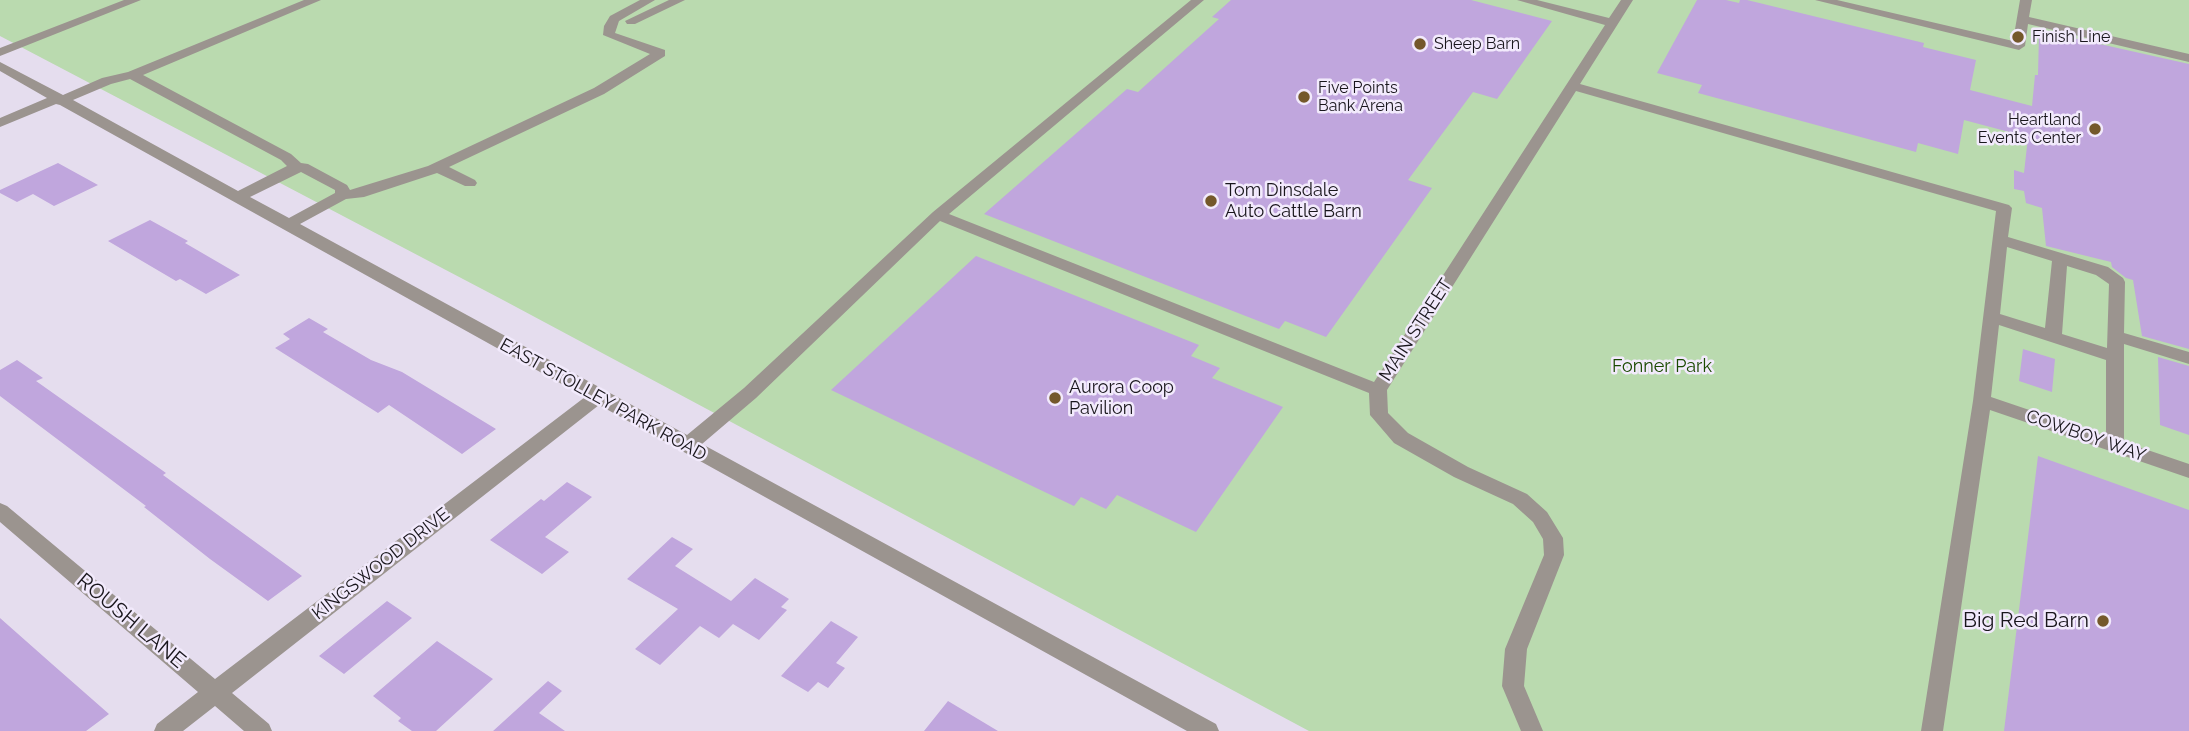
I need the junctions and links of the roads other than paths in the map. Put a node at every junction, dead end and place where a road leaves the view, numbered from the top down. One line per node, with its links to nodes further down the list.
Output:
1 (135, 0): 13 (street)
2 (315, 0): 16 (street)
3 (649, 0): 12 (street)
4 (679, 0): 12 (street)
5 (1198, 0): 25 (street)
6 (1523, 0): 11 (street)
7 (1627, 0): 11 (street, MAIN STREET)
8 (1821, 0): 10 (street)
9 (2025, 0): 10 (street)
10 (2022, 19): 14 (street)
11 (1612, 23): 17 (street, MAIN STREET)
12 (610, 26): 20 (street)
13 (0, 52)
14 (2189, 58)
15 (2, 70): 18 (street, EAST STOLLEY PARK ROAD)
16 (132, 75): 18 (street); 21 (street)
17 (1572, 86): 27 (street); 34 (street, MAIN STREET)
18 (58, 100): 19 (street); 24 (street, EAST STOLLEY PARK ROAD)
19 (0, 123)
20 (437, 167): 22 (street); 23 (street)
21 (298, 168): 23 (street); 24 (street)
22 (470, 183)
23 (343, 195): 26 (street)
24 (236, 198): 26 (street, EAST STOLLEY PARK ROAD)
25 (937, 215): 34 (street); 37 (street)
26 (286, 226): 35 (street, EAST STOLLEY PARK ROAD)
27 (2001, 240): 28 (street); 29 (street)
28 (2060, 257): 30 (street); 31 (street)
29 (1992, 317): 31 (street); 36 (street)
30 (2116, 336): 32 (street); 33 (street)
31 (2053, 337): 32 (street)
32 (2115, 357): 38 (street)
33 (2189, 358)
34 (1378, 390): 45 (street, MAIN STREET)
35 (597, 397): 37 (street, EAST STOLLEY PARK ROAD); 41 (street, KINGSWOOD DRIVE)
36 (1982, 401): 38 (street, COWBOY WAY); 46 (street)
37 (687, 446): 44 (street, EAST STOLLEY PARK ROAD)
38 (2115, 446): 39 (street, COWBOY WAY)
39 (2189, 471)
40 (0, 511): 41 (street, ROUSH LANE)
41 (215, 691): 42 (street, KINGSWOOD DRIVE); 43 (street, ROUSH LANE)
42 (165, 731)
43 (261, 731)
44 (1208, 731)
45 (1531, 731)
46 (1932, 731)

